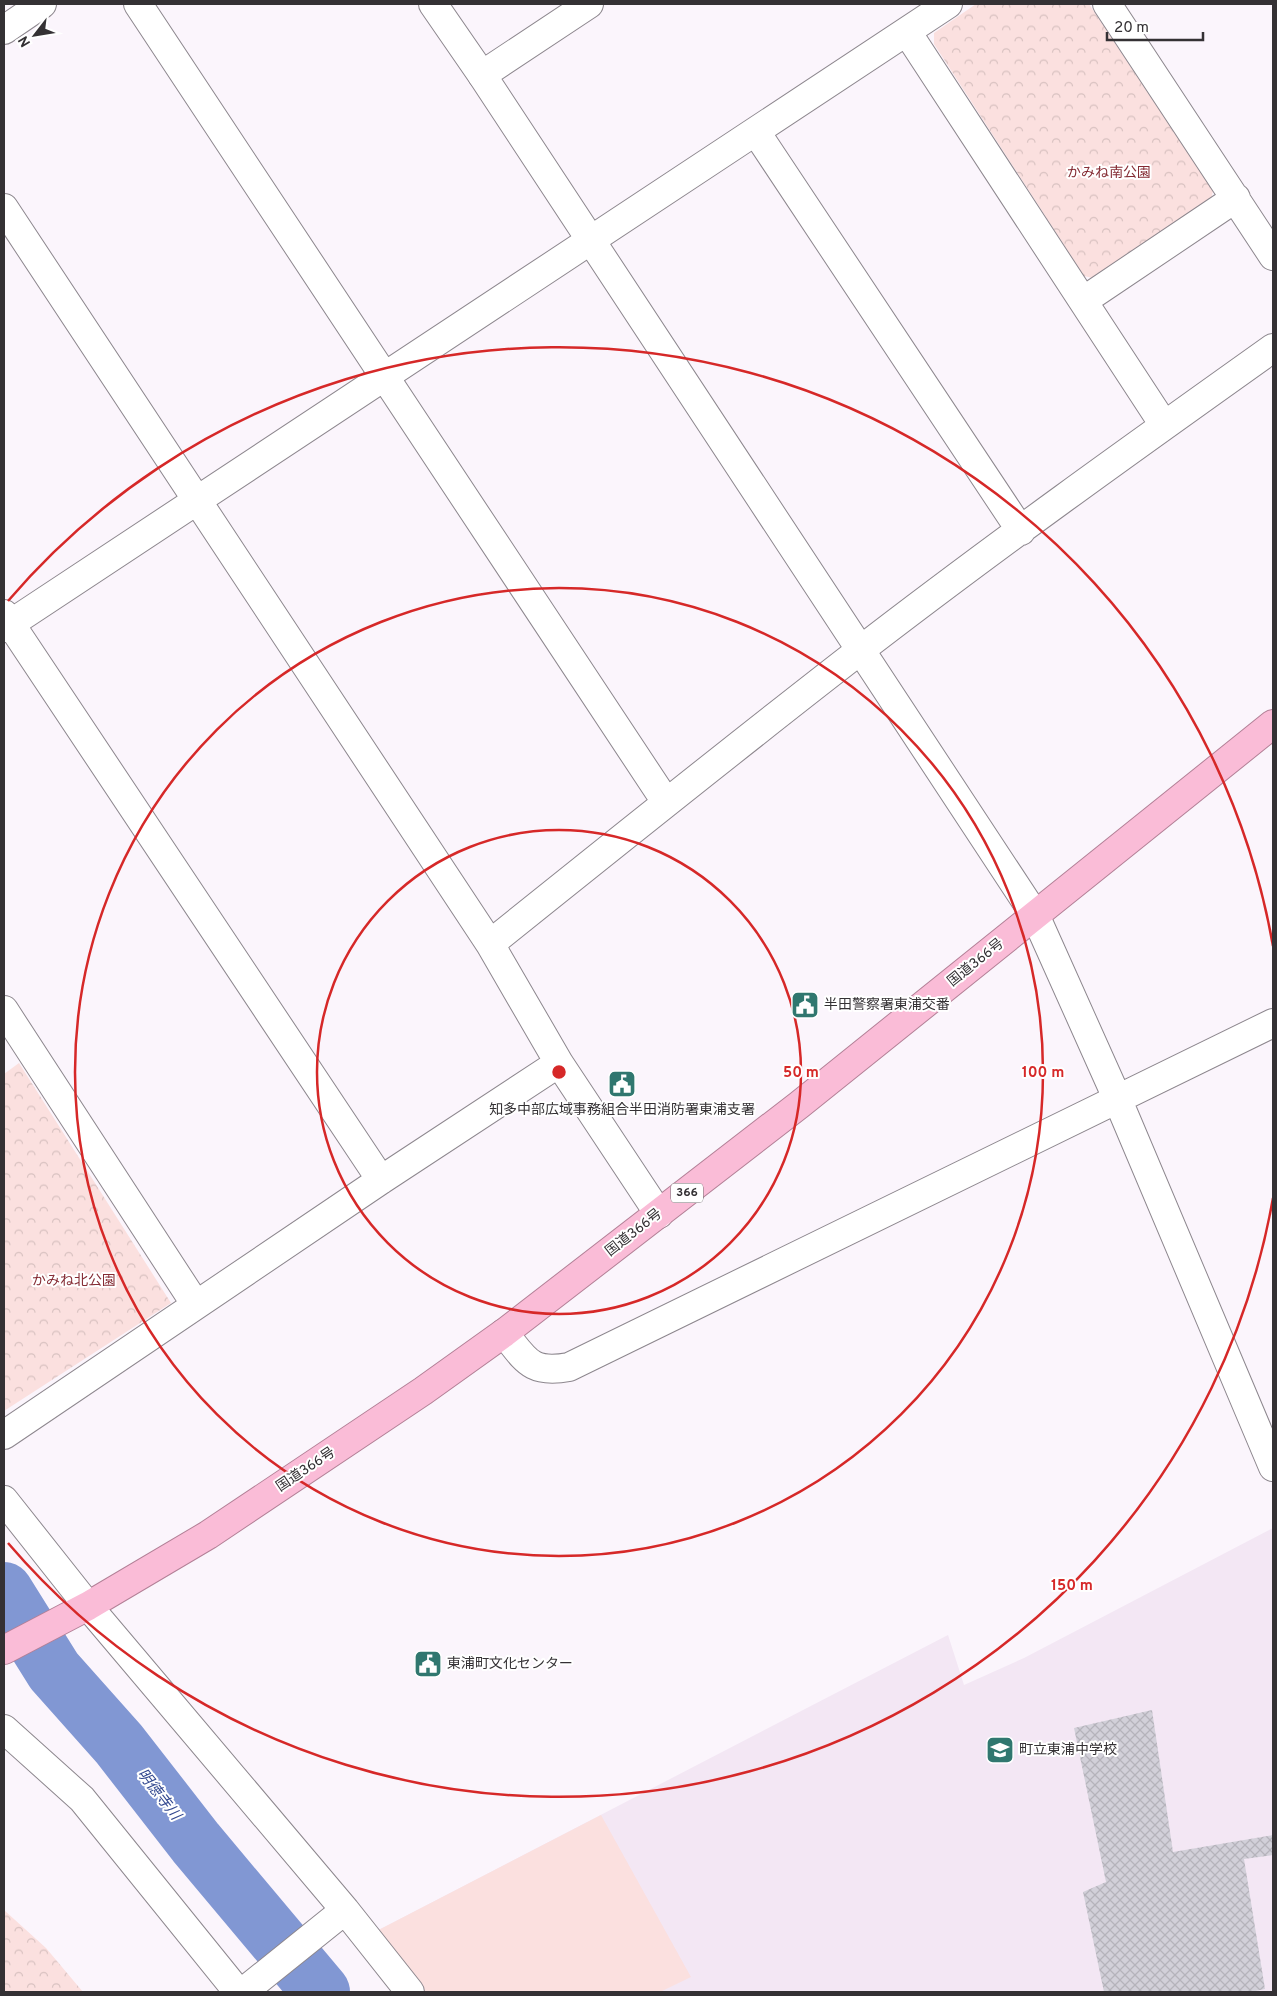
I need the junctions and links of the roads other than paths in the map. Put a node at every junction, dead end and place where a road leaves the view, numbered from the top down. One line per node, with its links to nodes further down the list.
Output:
1 (42, 4): 7 (street)
2 (138, 4): 17 (street)
3 (433, 4): 9 (street)
4 (588, 4): 9 (street)
5 (948, 4): 8 (street)
6 (1107, 4): 11 (street)
7 (4, 30)
8 (906, 32): 10 (street); 15 (street)
9 (482, 75): 13 (street)
10 (756, 132): 13 (street); 20 (street)
11 (1236, 198): 14 (street); 15 (street)
12 (4, 208): 19 (street)
13 (591, 240): 17 (street); 22 (street)
14 (1273, 256)
15 (1083, 301): 18 (street)
16 (1273, 348): 18 (street)
17 (386, 377): 19 (street); 24 (street)
18 (1164, 426): 20 (street)
19 (197, 501): 21 (street); 26 (street)
20 (1021, 531): 22 (street)
21 (6, 622): 31 (street)
22 (860, 650): 24 (street); 25 (street)
23 (1273, 724): 25 (highway, 国道366号 / 366)
24 (666, 802): 26 (street)
25 (1036, 915): 30 (street); 32 (highway, 国道366号 / 366)
26 (490, 944): 29 (street)
27 (4, 1010): 33 (street)
28 (1273, 1023): 30 (street)
29 (559, 1063): 31 (street); 32 (street)
30 (1117, 1098): 34 (street); 36 (street)
31 (381, 1180): 33 (street)
32 (659, 1214): 34 (highway, 国道366号 / 366)
33 (196, 1305): 35 (street)
34 (504, 1333): 38 (highway, 国道366号 / 366)
35 (4, 1435)
36 (1273, 1466)
37 (4, 1500): 38 (street)
38 (78, 1612): 39 (highway, 国道366号 / 366); 41 (street)
39 (4, 1650)
40 (4, 1729): 42 (street)
41 (345, 1910): 43 (street); 44 (street)
42 (238, 1992)
43 (243, 1992)
44 (410, 1992)

